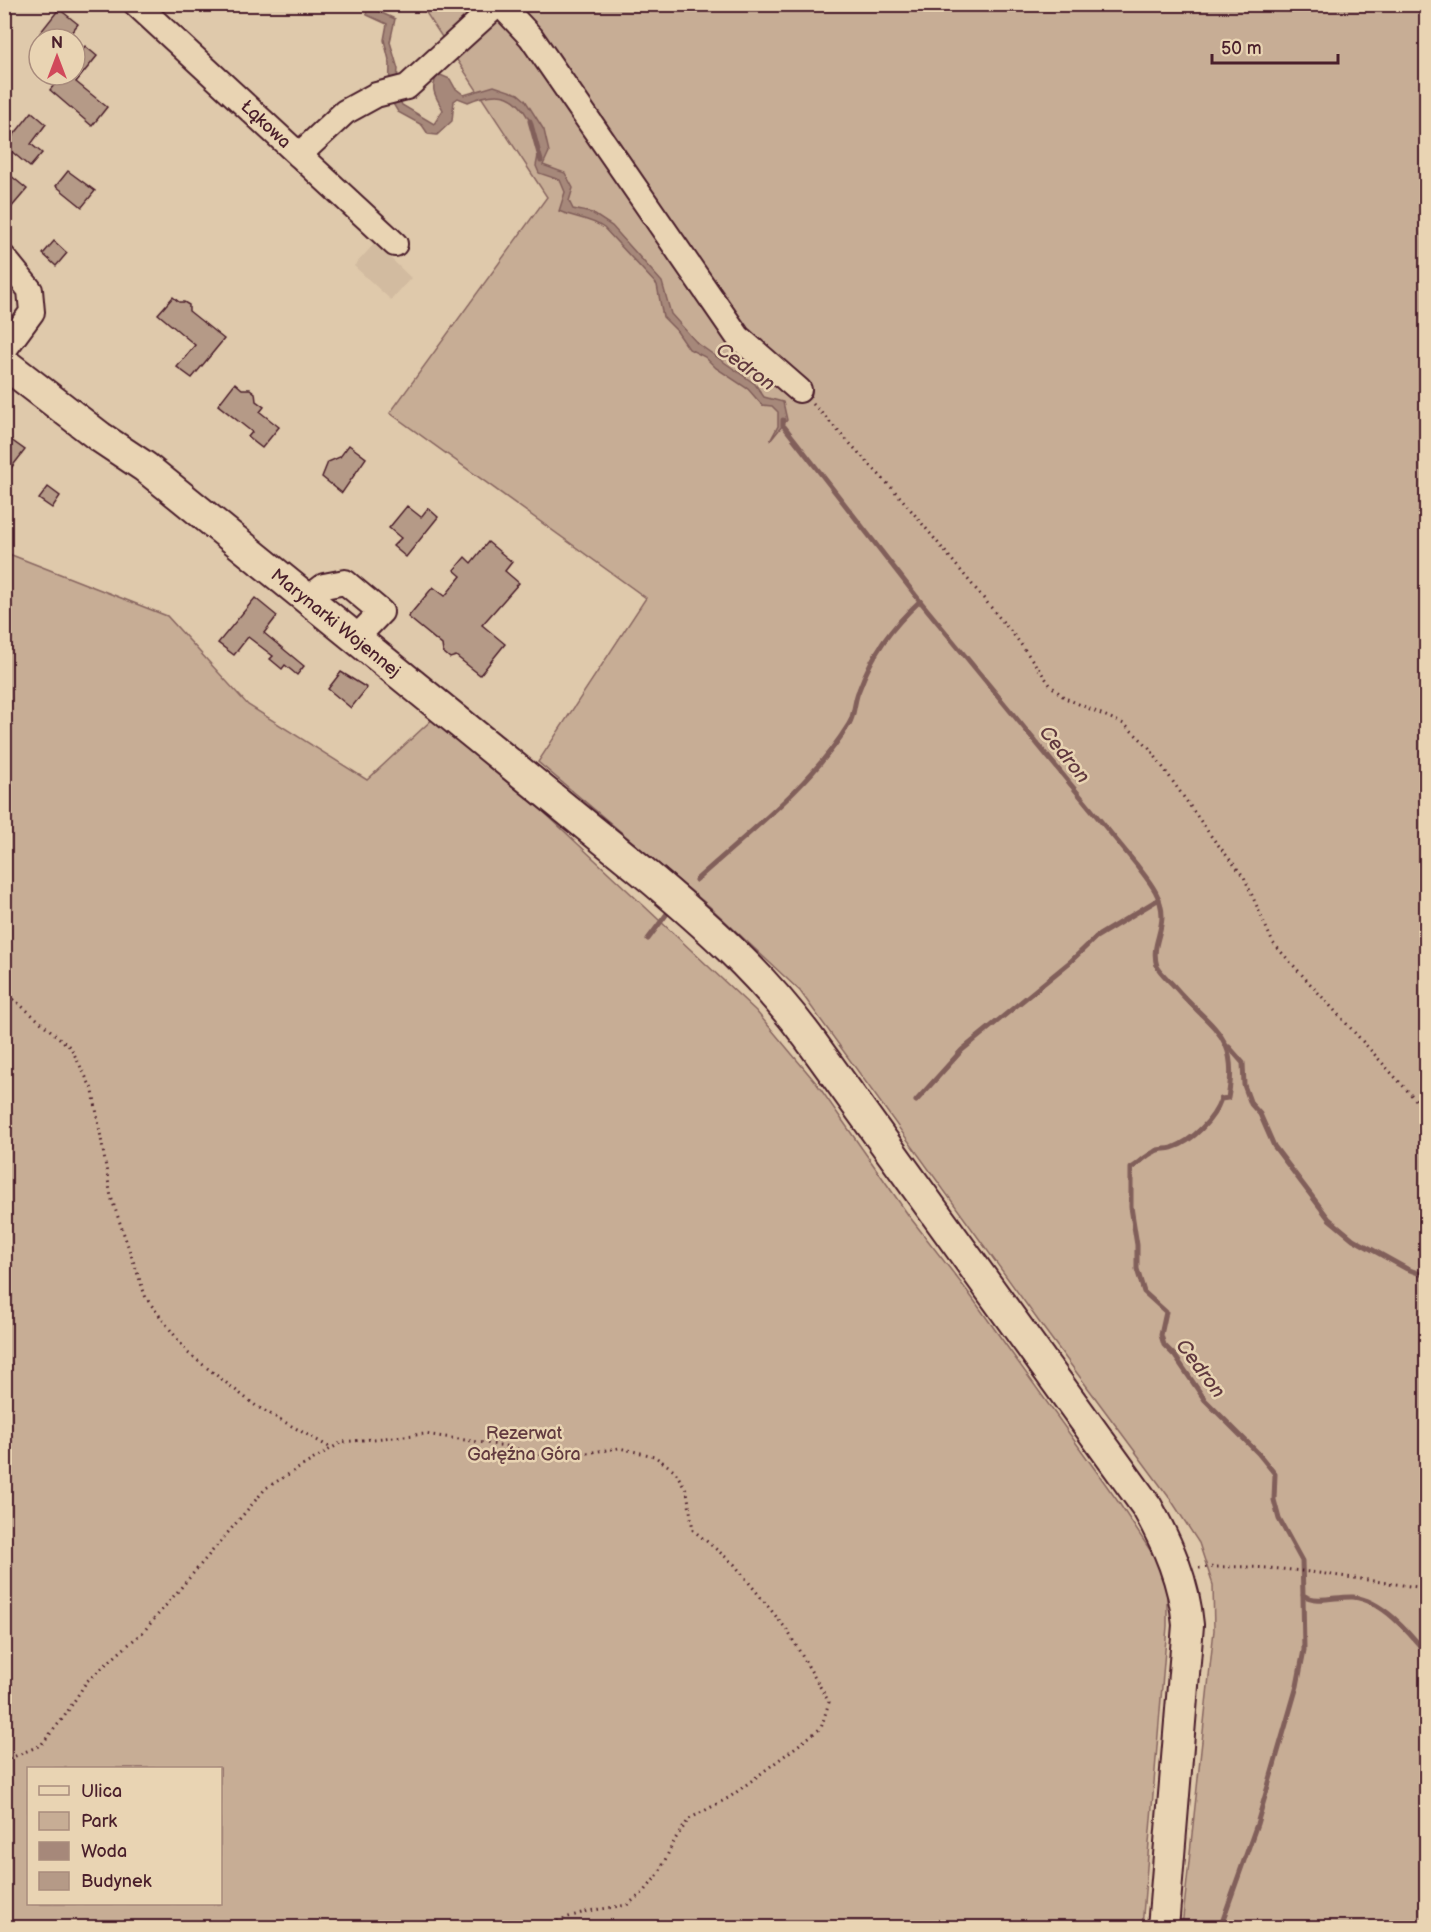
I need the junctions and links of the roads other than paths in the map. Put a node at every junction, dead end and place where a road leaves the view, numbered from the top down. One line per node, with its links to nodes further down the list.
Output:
1 (136, 4): 3 (street, Łąkowa)
2 (499, 4): 3 (street); 7 (street)
3 (299, 155): 4 (street, Łąkowa)
4 (395, 244)
5 (4, 258): 6 (street)
6 (5, 351): 8 (main road, Marynarki Wojennej)
7 (799, 390)
8 (1162, 1928)

